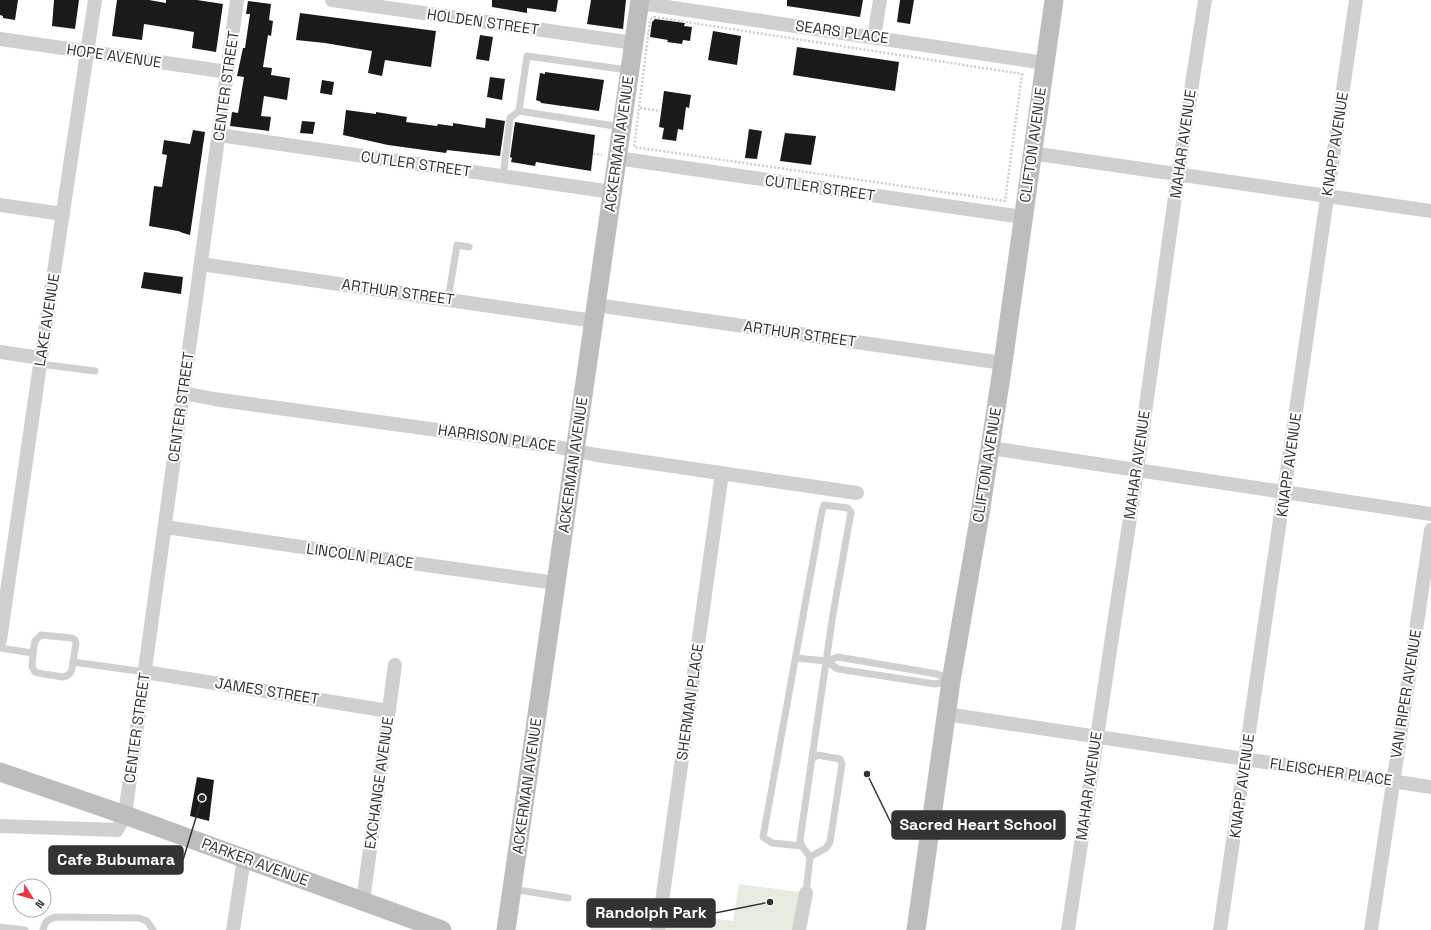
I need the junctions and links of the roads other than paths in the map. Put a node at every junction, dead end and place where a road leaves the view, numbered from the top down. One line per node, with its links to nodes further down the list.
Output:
1 (96, 0): 12 (street, LAKE AVENUE)
2 (238, 0): 15 (street, CENTER STREET)
3 (332, 0): 11 (street, HOLDEN STREET)
4 (880, 0): 9 (street)
5 (1054, 0): 13 (street, CLIFTON AVENUE)
6 (1205, 0): 21 (street, MAHAR AVENUE)
7 (1356, 0): 24 (street, KNAPP AVENUE)
8 (640, 1): 9 (street, SEARS PLACE); 11 (street, ACKERMAN AVENUE)
9 (874, 37): 13 (street, SEARS PLACE)
10 (0, 39): 12 (street, HOPE AVENUE)
11 (634, 43): 14 (street, ACKERMAN AVENUE)
12 (88, 52): 15 (street, HOPE AVENUE); 27 (street, LAKE AVENUE)
13 (1045, 63): 19 (street, CLIFTON AVENUE)
14 (621, 69): 16 (lane); 17 (street, ACKERMAN AVENUE)
15 (228, 72): 18 (street, CENTER STREET)
16 (519, 111): 17 (lane); 22 (lane)
17 (621, 127): 20 (street, ACKERMAN AVENUE)
18 (219, 135): 22 (street, CUTLER STREET); 30 (street, CENTER STREET)
19 (1032, 153): 21 (street); 28 (street, CLIFTON AVENUE)
20 (606, 156): 23 (street, ACKERMAN AVENUE); 28 (street, CUTLER STREET)
21 (1178, 175): 24 (street); 40 (street, MAHAR AVENUE)
22 (503, 177): 23 (street, CUTLER STREET)
23 (612, 192): 32 (street, ACKERMAN AVENUE)
24 (1327, 196): 26 (street); 43 (street, KNAPP AVENUE)
25 (0, 205): 27 (street)
26 (1431, 211)
27 (63, 214): 34 (street, LAKE AVENUE)
28 (1022, 217): 35 (street, CLIFTON AVENUE)
29 (469, 247): 31 (lane)
30 (201, 264): 31 (street, ARTHUR STREET); 37 (street, CENTER STREET)
31 (448, 300): 32 (street, ARTHUR STREET)
32 (595, 313): 35 (street, ARTHUR STREET); 39 (street, ACKERMAN AVENUE)
33 (0, 352): 34 (street)
34 (41, 361): 36 (lane); 48 (street, LAKE AVENUE)
35 (1003, 363): 38 (street, CLIFTON AVENUE)
36 (95, 371)
37 (183, 393): 39 (street, HARRISON PLACE); 45 (street, CENTER STREET)
38 (990, 448): 40 (street); 55 (street, CLIFTON AVENUE)
39 (575, 450): 41 (street, HARRISON PLACE); 47 (street, ACKERMAN AVENUE)
40 (1137, 471): 43 (street); 58 (street, MAHAR AVENUE)
41 (722, 473): 42 (street, HARRISON PLACE); 80 (street, SHERMAN PLACE)
42 (857, 493)
43 (1285, 493): 44 (street); 60 (street, KNAPP AVENUE)
44 (1431, 514)
45 (165, 527): 47 (street, LINCOLN PLACE); 54 (street, CENTER STREET)
46 (1431, 530): 62 (street, VAN RIPER AVENUE)
47 (556, 583): 69 (street, ACKERMAN AVENUE)
48 (0, 640): 49 (lane)
49 (33, 653): 52 (lane); 52 (lane)
50 (796, 658): 51 (lane); 51 (lane); 66 (lane)
51 (826, 661): 55 (lane); 55 (lane); 59 (lane)
52 (73, 662): 54 (lane)
53 (395, 665): 56 (street, EXCHANGE AVENUE)
54 (145, 672): 56 (street, JAMES STREET); 64 (street, CENTER STREET)
55 (951, 681): 57 (street, CLIFTON AVENUE)
56 (389, 711): 72 (street, EXCHANGE AVENUE)
57 (946, 714): 58 (street, FLEISCHER PLACE); 82 (street, CLIFTON AVENUE)
58 (1096, 738): 60 (street, FLEISCHER PLACE); 83 (street, MAHAR AVENUE)
59 (812, 759): 66 (lane); 67 (lane)
60 (1246, 760): 62 (street, FLEISCHER PLACE); 84 (street, KNAPP AVENUE)
61 (0, 772): 64 (street, PARKER AVENUE)
62 (1393, 781): 63 (street, FLEISCHER PLACE); 85 (street, VAN RIPER AVENUE)
63 (1431, 787)
64 (125, 815): 65 (street); 68 (street, PARKER AVENUE)
65 (0, 826)
66 (802, 846): 67 (lane)
67 (810, 857): 70 (lane)
68 (244, 859): 72 (street, PARKER AVENUE); 77 (street)
69 (512, 889): 71 (lane); 79 (street, ACKERMAN AVENUE)
70 (806, 893): 81 (street)
71 (568, 898)
72 (363, 901): 78 (street, PARKER AVENUE)
73 (0, 927): 74 (lane)
74 (26, 930)
75 (43, 930): 76 (lane)
76 (153, 930)
77 (233, 930)
78 (442, 930)
79 (506, 930)
80 (658, 930)
81 (799, 930)
82 (916, 930)
83 (1068, 930)
84 (1220, 930)
85 (1371, 930)

